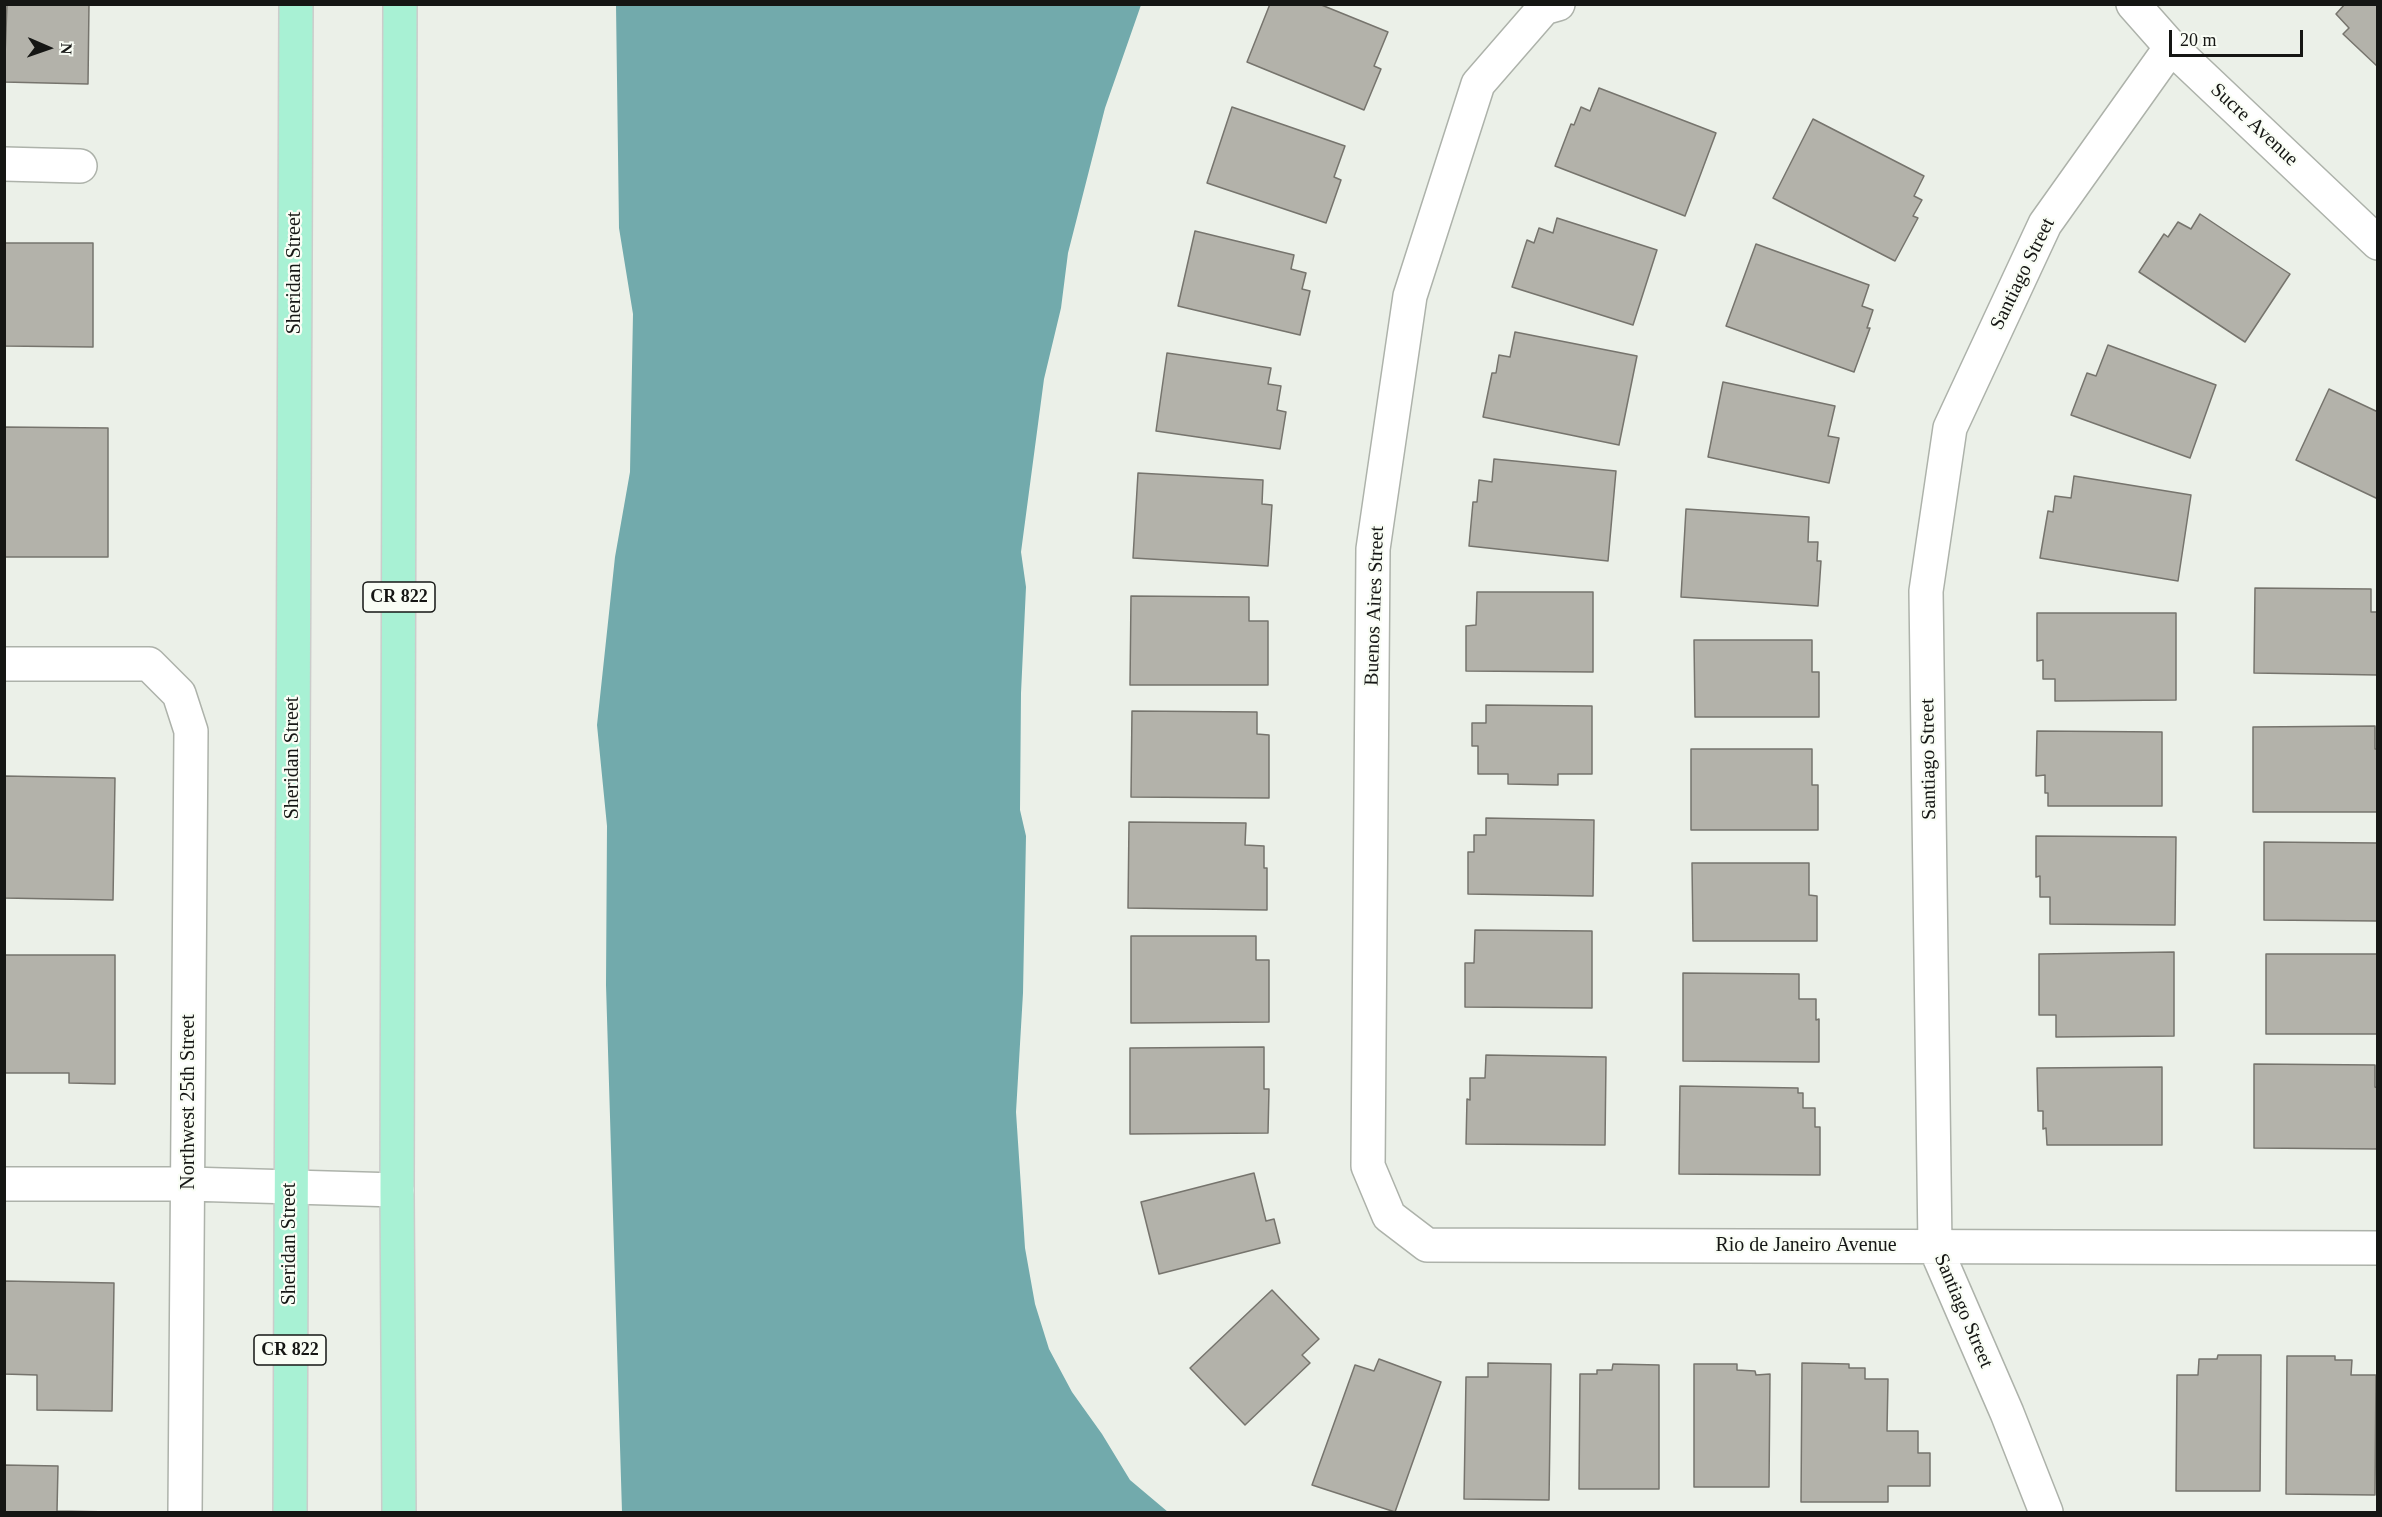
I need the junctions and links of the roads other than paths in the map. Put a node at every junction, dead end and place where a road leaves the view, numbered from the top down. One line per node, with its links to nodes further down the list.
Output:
1 (296, 4): 12 (main road, Sheridan Street / CR 822)
2 (400, 4): 13 (main road, CR 822)
3 (1558, 4): 14 (street, Buenos Aires Street)
4 (2133, 4): 5 (street, Sucre Avenue)
5 (2171, 47): 8 (street, Sucre Avenue); 15 (street, Santiago Street)
6 (4, 164): 7 (street)
7 (80, 166)
8 (2378, 243)
9 (4, 664): 11 (street, Northwest 25th Street)
10 (4, 1184): 11 (street)
11 (188, 1184): 12 (street); 17 (street, Northwest 25th Street)
12 (291, 1186): 13 (street); 18 (main road, Sheridan Street / CR 822)
13 (397, 1190): 19 (main road, CR 822)
14 (1389, 1216): 15 (street, Rio de Janeiro Avenue)
15 (1935, 1247): 16 (street, Rio de Janeiro Avenue); 20 (street, Santiago Street)
16 (2378, 1248)
17 (185, 1512)
18 (290, 1512)
19 (399, 1512)
20 (2046, 1512)

